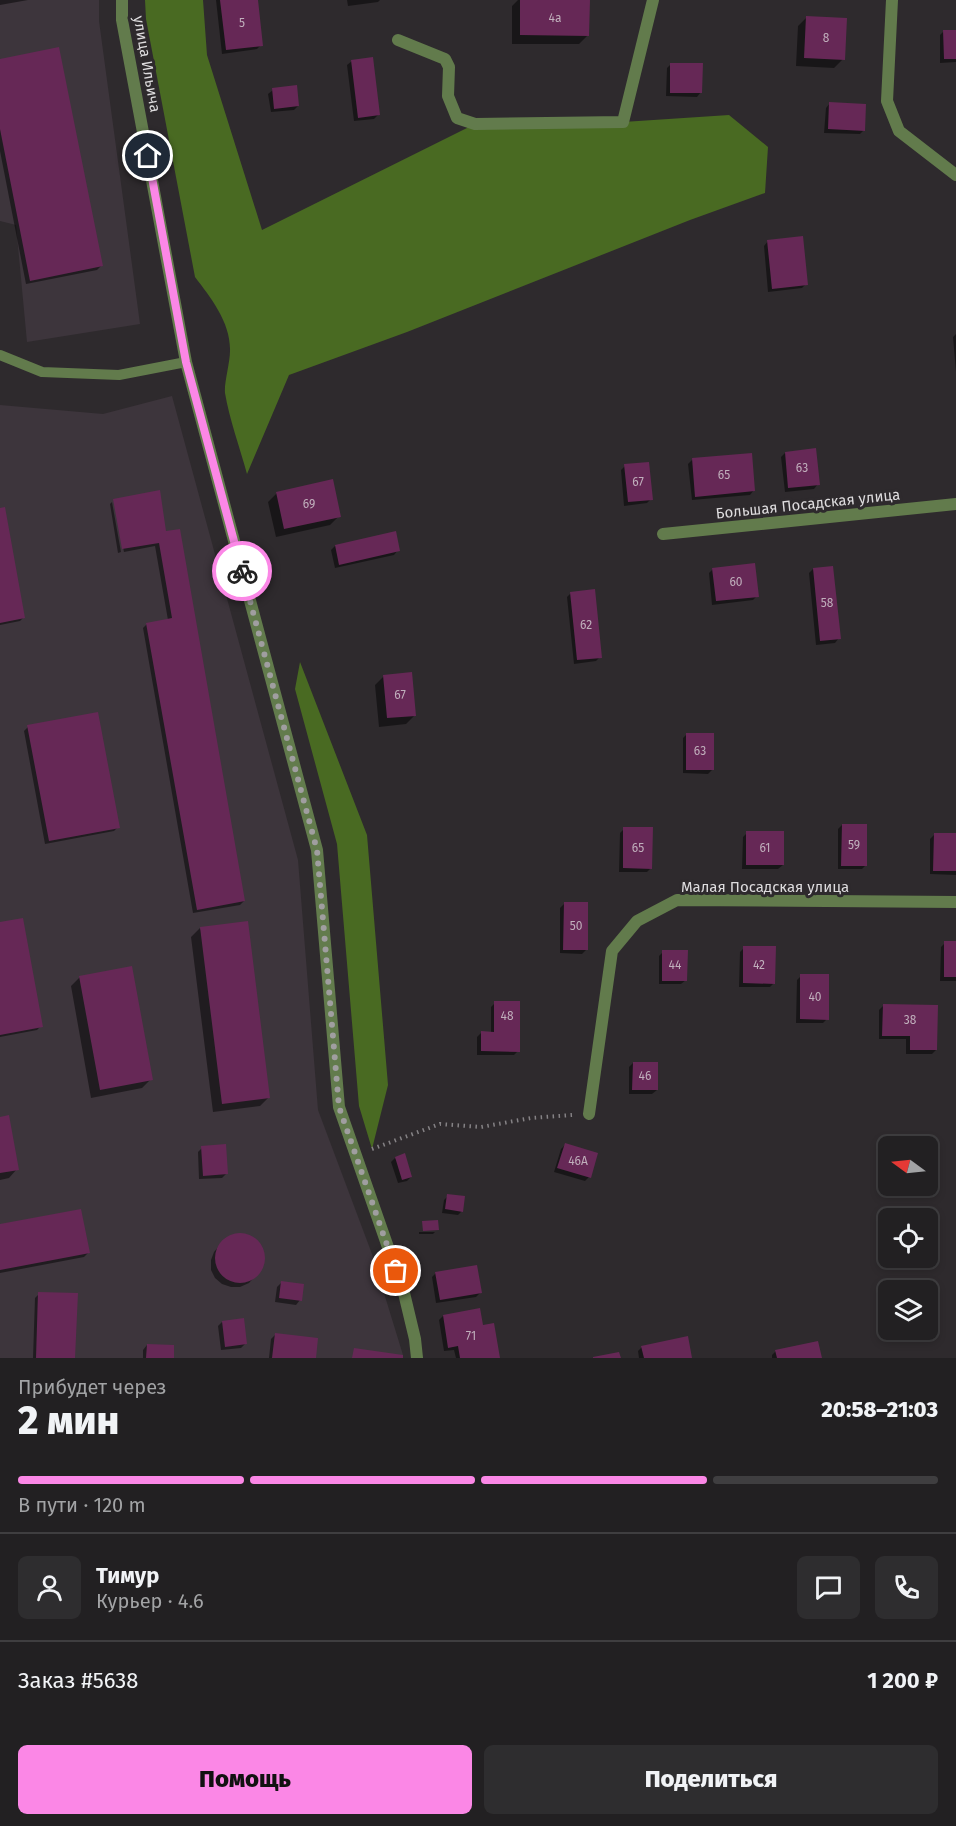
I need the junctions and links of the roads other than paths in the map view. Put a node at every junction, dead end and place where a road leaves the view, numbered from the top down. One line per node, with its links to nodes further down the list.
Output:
1 (122, 0): 7 (street, улица Ильича)
2 (653, 0): 4 (street)
3 (892, 0): 5 (street)
4 (398, 40)
5 (956, 175)
6 (0, 356): 7 (lane)
7 (186, 362): 12 (street, улица Ильича)
8 (956, 504): 9 (street, Большая Посадская улица)
9 (663, 534)
10 (956, 902): 11 (street, Малая Посадская улица)
11 (589, 1114)
12 (417, 1358)

